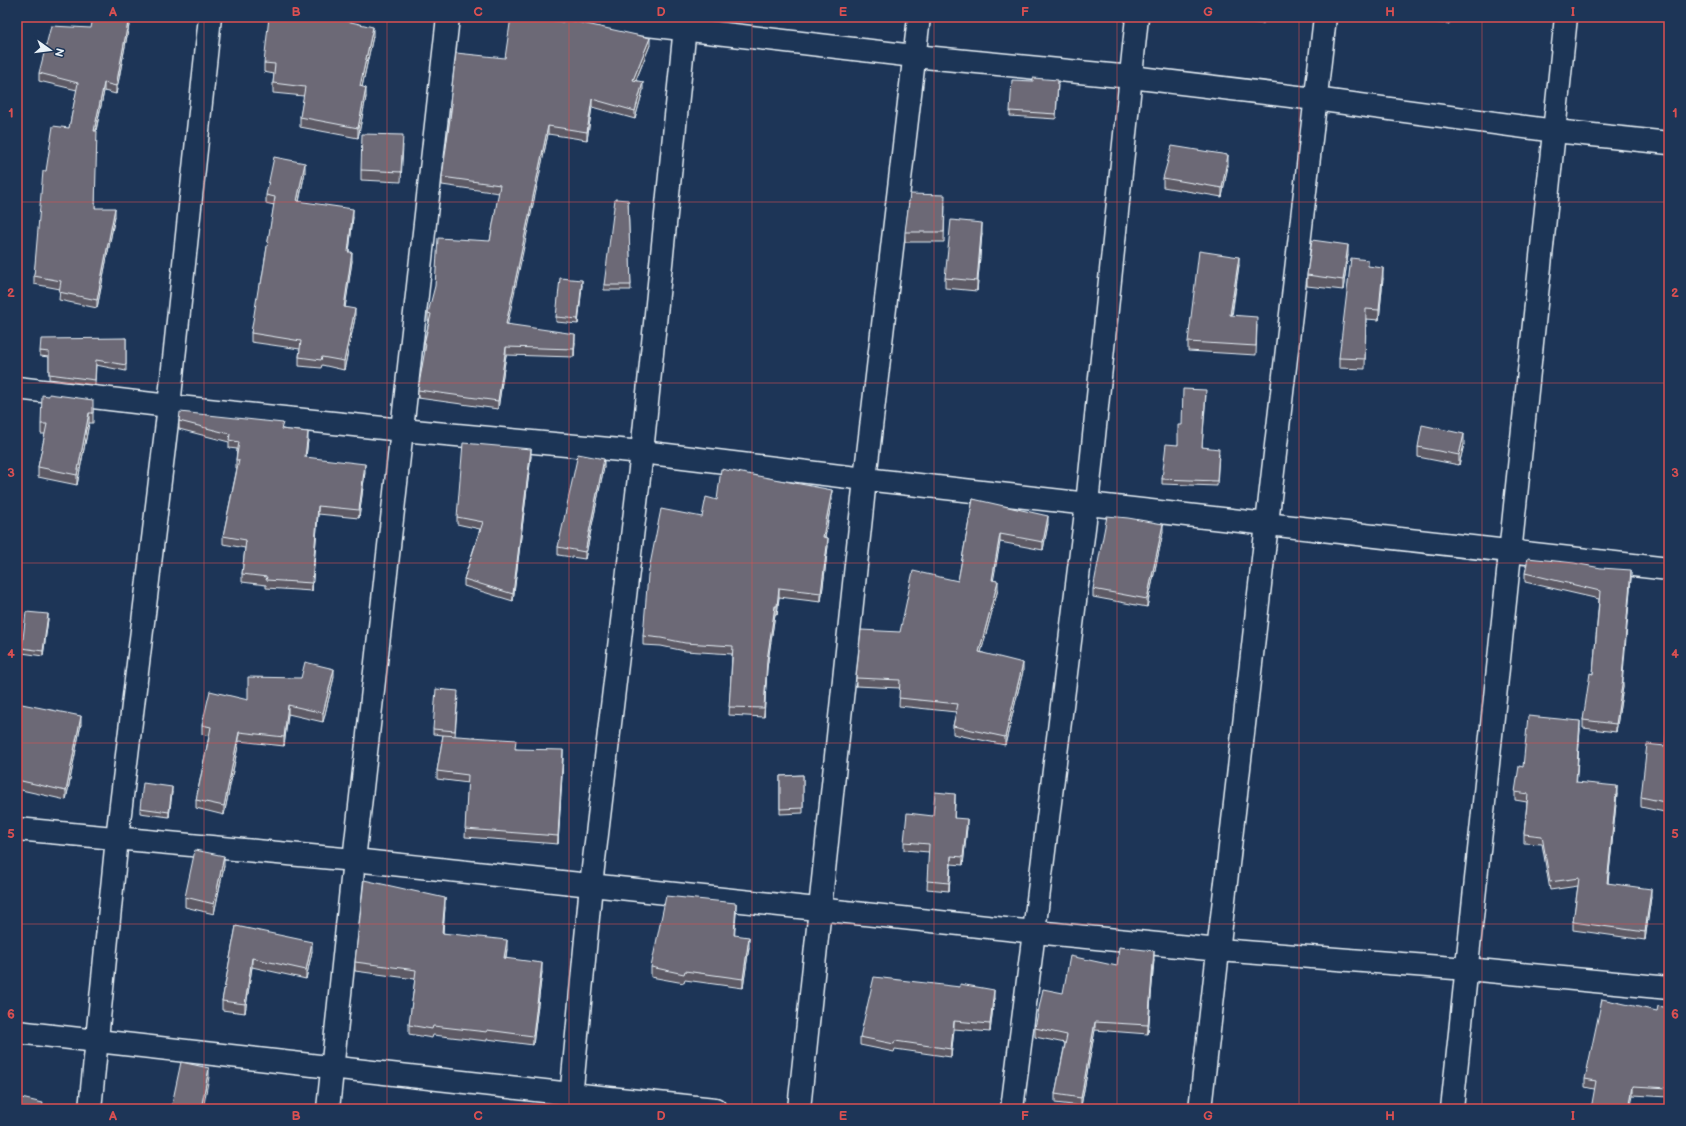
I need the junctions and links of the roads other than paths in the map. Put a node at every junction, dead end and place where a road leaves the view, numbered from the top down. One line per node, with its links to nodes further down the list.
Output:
1 (210, 17): 15 (street)
2 (448, 17): 16 (street)
3 (578, 17): 8 (street)
4 (919, 17): 9 (street)
5 (1137, 17): 10 (street)
6 (1325, 17): 11 (street)
7 (1566, 17): 12 (street)
8 (685, 23): 9 (street); 17 (street)
9 (914, 56): 10 (street); 18 (street)
10 (1131, 77): 11 (street); 19 (street)
11 (1315, 99): 12 (street); 20 (street)
12 (1555, 131): 13 (street); 21 (street)
13 (1669, 143)
14 (17, 388): 15 (street)
15 (169, 406): 16 (street); 24 (street)
16 (402, 430): 17 (street); 25 (street)
17 (642, 452): 18 (street); 26 (street)
18 (865, 479): 19 (street); 27 (street)
19 (1087, 504): 20 (street); 28 (street)
20 (1267, 523): 21 (street); 29 (street)
21 (1511, 552): 22 (street); 30 (street)
22 (1669, 569)
23 (17, 829): 24 (street)
24 (117, 838): 25 (street); 33 (street)
25 (354, 860): 26 (street); 34 (street)
26 (591, 885): 27 (street); 35 (street)
27 (821, 910): 28 (street); 39 (street)
28 (1035, 932): 29 (street); 40 (street)
29 (1219, 950): 30 (street); 41 (street)
30 (1467, 969): 31 (street); 42 (street)
31 (1669, 988)
32 (17, 1032): 33 (street)
33 (97, 1041): 34 (street); 36 (street)
34 (334, 1067): 35 (street); 37 (street)
35 (570, 1102): 38 (street)
36 (90, 1109)
37 (328, 1109)
38 (714, 1109)
39 (799, 1109)
40 (1012, 1109)
41 (1200, 1109)
42 (1452, 1109)

